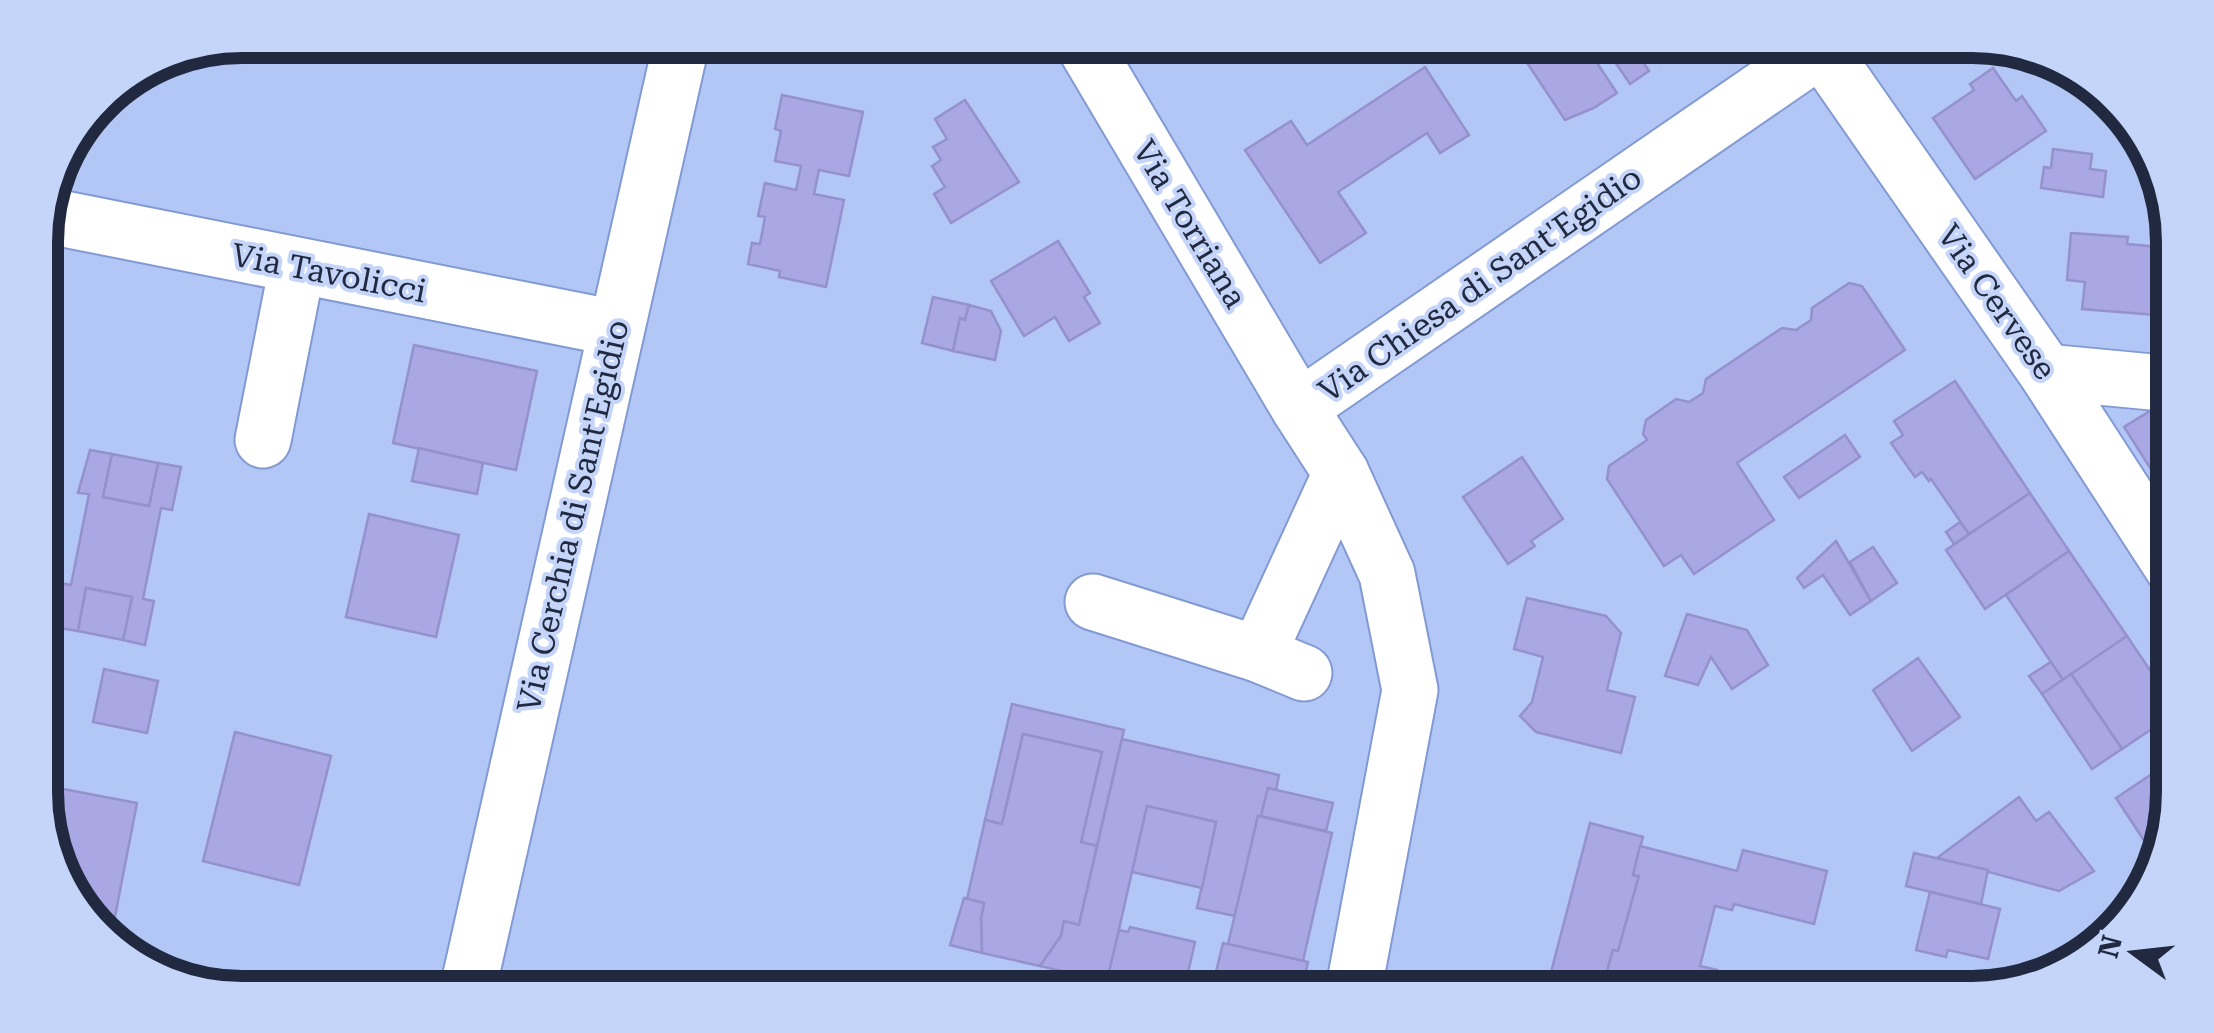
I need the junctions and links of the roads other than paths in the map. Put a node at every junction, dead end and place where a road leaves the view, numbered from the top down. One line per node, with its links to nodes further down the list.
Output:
1 (678, 58): 7 (street, Via Cerchia di Sant'Egidio)
2 (1092, 58): 10 (street, Via Torriana)
3 (1802, 58): 10 (street, Via Chiesa di Sant'Egidio)
4 (1834, 58): 8 (street, Via Cervese)
5 (59, 218): 6 (street, Via Tavolicci)
6 (297, 267): 7 (street, Via Tavolicci); 11 (street)
7 (615, 328): 16 (street, Via Cerchia di Sant'Egidio)
8 (2046, 372): 9 (street); 13 (street, Via Cervese)
9 (2157, 382)
10 (1299, 408): 12 (street, Via Chiesa di Sant'Egidio)
11 (262, 440)
12 (1341, 472): 14 (street); 15 (street, Via Chiesa di Sant'Egidio)
13 (2157, 543)
14 (1093, 602)
15 (1355, 975)
16 (471, 976)

